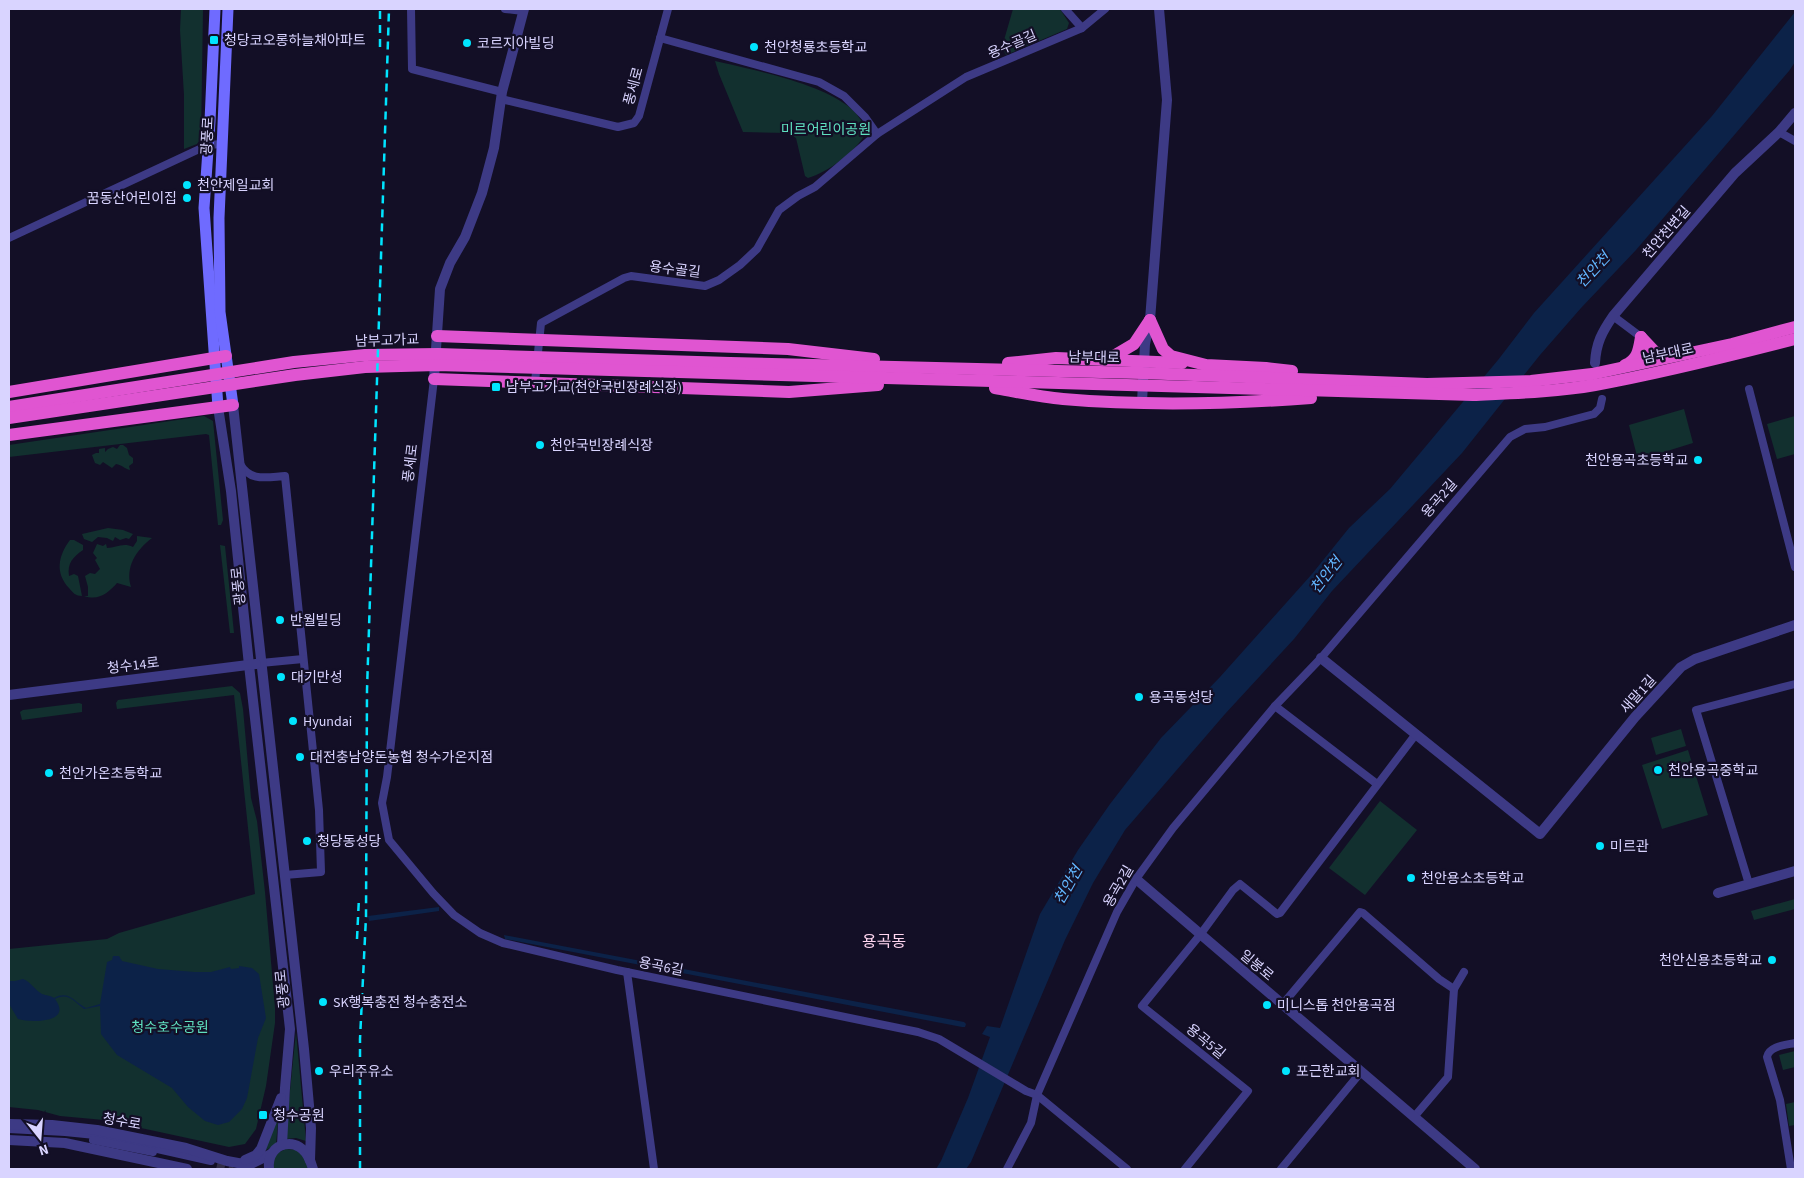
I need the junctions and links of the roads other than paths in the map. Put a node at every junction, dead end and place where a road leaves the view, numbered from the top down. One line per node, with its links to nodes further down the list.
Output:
1 (215, 9): 18 (main road, 광풍로)
2 (228, 9): 17 (main road, 광풍로)
3 (411, 9): 12 (street)
4 (506, 9): 9 (street)
5 (668, 9): 11 (street, 풍세로)
6 (1065, 9): 10 (street)
7 (1105, 9): 10 (street, 용수골길)
8 (1159, 9): 21 (street)
9 (523, 10): 12 (street, 풍세로)
10 (1082, 28): 15 (street, 용수골길)
11 (660, 38): 12 (street, 풍세로); 15 (street)
12 (502, 96): 23 (street, 풍세로)
13 (1795, 113): 14 (street, 천안천변길)
14 (1779, 132): 16 (street); 20 (street, 천안천변길)
15 (877, 134): 26 (street, 용수골길)
16 (1795, 141)
17 (222, 144): 18 (street); 27 (main road, 광풍로)
18 (208, 145): 19 (street); 27 (main road, 광풍로)
19 (9, 238)
20 (1613, 316): 24 (street); 31 (street, 천안천변길)
21 (1150, 320): 29 (highway); 30 (street); 32 (highway)
22 (1795, 328): 28 (highway, 남부대로)
23 (437, 336): 26 (highway); 36 (street, 풍세로)
24 (1641, 337): 28 (highway); 34 (highway)
25 (1795, 339): 38 (highway, 남부대로)
26 (539, 340): 35 (highway); 37 (street, 용수골길)
27 (220, 357): 40 (highway); 44 (main road, 광풍로); 46 (main road, 광풍로)
28 (1669, 357): 34 (highway, 남부대로)
29 (1107, 360): 30 (highway); 35 (highway)
30 (1144, 361): 32 (highway); 42 (street)
31 (1595, 363)
32 (1206, 365): 38 (highway)
33 (730, 368): 35 (highway, 남부대로); 43 (highway, 남부고가교)
34 (1617, 368): 38 (highway, 남부대로)
35 (949, 374): 37 (highway); 38 (highway, 남부대로); 42 (highway)
36 (434, 379): 37 (highway); 63 (street, 풍세로)
37 (535, 382)
38 (1379, 387): 42 (highway)
39 (1749, 389): 52 (street)
40 (9, 392)
41 (1602, 399): 54 (street, 용곡2길)
42 (1142, 402)
43 (50, 405): 45 (highway); 47 (highway)
44 (233, 405): 46 (highway); 49 (street, 광풍로)
45 (9, 407)
46 (218, 407): 48 (highway); 57 (street, 광풍로)
47 (9, 418)
48 (9, 435)
49 (239, 460): 50 (street); 51 (street, 광풍로)
50 (255, 478): 51 (street); 55 (street)
51 (242, 494): 56 (street, 광풍로)
52 (1795, 567)
53 (1795, 626): 61 (street, 새말1길)
54 (1321, 658): 60 (street, 용곡2길); 61 (street)
55 (303, 660): 56 (street); 65 (street)
56 (262, 663): 57 (street, 청수14로); 65 (street, 광풍로)
57 (249, 665): 59 (street, 청수14로); 76 (street, 광풍로)
58 (1795, 684): 67 (street)
59 (9, 695)
60 (1275, 706): 62 (street); 66 (street, 용곡2길)
61 (1416, 734): 62 (street)
62 (1377, 784): 69 (street)
63 (389, 840): 70 (street, 용곡6길)
64 (1795, 871): 67 (street)
65 (285, 875): 80 (street, 광풍로)
66 (1136, 879): 69 (street, 일봉로); 77 (street, 용곡2길)
67 (1749, 884): 68 (street)
68 (1718, 893)
69 (1200, 935): 73 (street, 일봉로); 94 (street, 용곡5길)
70 (627, 972): 77 (street, 용곡6길); 92 (street)
71 (1464, 972): 72 (street)
72 (1454, 989): 73 (street); 78 (street)
73 (1282, 1005): 75 (street, 일봉로)
74 (1795, 1042): 97 (street)
75 (1361, 1072): 78 (street, 일봉로); 95 (street)
76 (285, 1088): 84 (street, 광풍로); 86 (street)
77 (1037, 1095): 88 (street); 93 (street, 용곡2길)
78 (1414, 1117): 96 (street, 일봉로)
79 (9, 1124): 86 (street, 청수로)
80 (311, 1128): 87 (street, 광풍로); 91 (street)
81 (9, 1129): 86 (street)
82 (9, 1134): 86 (street)
83 (9, 1140): 89 (street)
84 (282, 1145): 85 (street); 87 (street)
85 (271, 1154): 86 (street); 90 (street)
86 (223, 1164)
87 (311, 1166)
88 (1123, 1168)
89 (187, 1169)
90 (268, 1169)
91 (317, 1169)
92 (654, 1169)
93 (1007, 1169)
94 (1185, 1169)
95 (1281, 1169)
96 (1475, 1169)
97 (1790, 1169)

